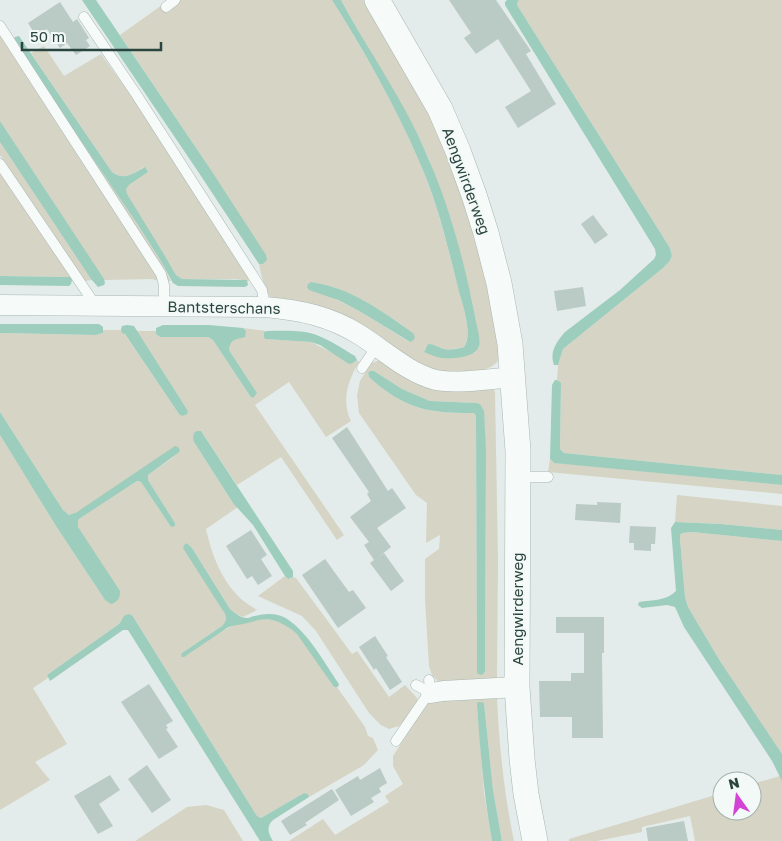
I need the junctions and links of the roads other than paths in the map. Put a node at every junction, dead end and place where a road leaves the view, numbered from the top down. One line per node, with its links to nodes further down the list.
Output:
1 (175, 0): 3 (lane)
2 (377, 0): 13 (street, Aengwirderweg)
3 (166, 7)
4 (84, 17): 10 (lane)
5 (0, 26): 9 (lane)
6 (0, 164): 8 (lane)
7 (0, 305): 8 (street, Bantsterschans)
8 (89, 306): 9 (street, Bantsterschans)
9 (164, 306): 10 (street, Bantsterschans)
10 (265, 307): 11 (street, Bantsterschans)
11 (377, 346): 12 (lane); 13 (street, Bantsterschans)
12 (362, 368)
13 (513, 377): 14 (street, Aengwirderweg)
14 (518, 477): 15 (lane); 17 (street, Aengwirderweg)
15 (548, 477)
16 (425, 686): 17 (street); 18 (lane)
17 (517, 686): 19 (street, Aengwirderweg)
18 (397, 736)
19 (535, 841)

